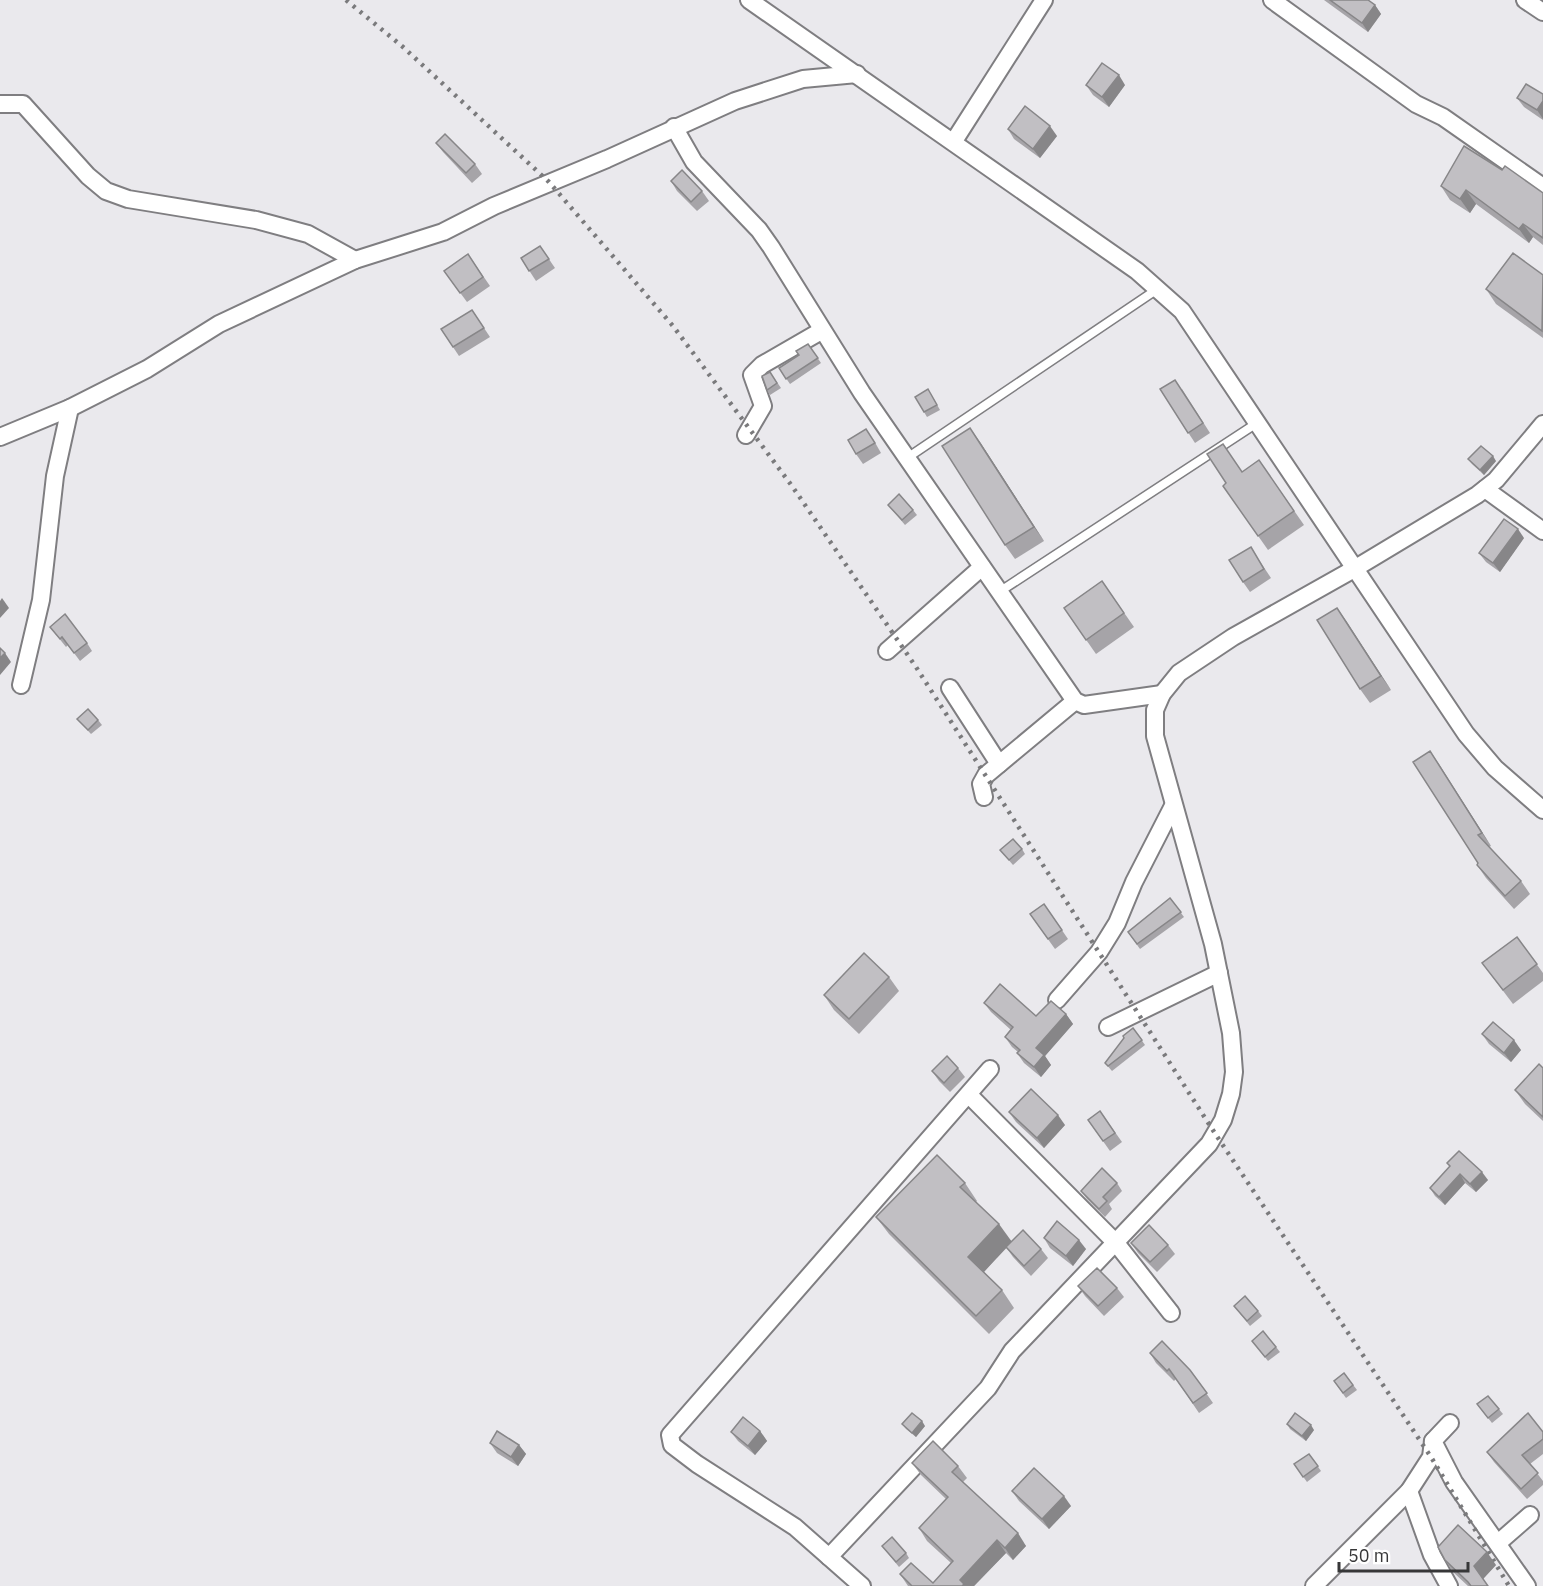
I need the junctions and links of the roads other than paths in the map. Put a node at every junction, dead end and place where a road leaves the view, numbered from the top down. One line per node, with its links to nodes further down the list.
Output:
1 (749, 0): 6 (street)
2 (1044, 0): 9 (street)
3 (1272, 0): 10 (street)
4 (1525, 0): 5 (street)
5 (1543, 12)
6 (857, 74): 8 (street); 9 (street)
7 (0, 104): 11 (street)
8 (674, 127): 11 (street); 13 (street)
9 (954, 141): 12 (street)
10 (1543, 187)
11 (355, 260): 14 (street)
12 (1159, 288): 15 (street); 19 (lane)
13 (821, 331): 17 (street); 19 (street)
14 (69, 408): 18 (street); 26 (street)
15 (1257, 423): 23 (street); 24 (lane)
16 (1543, 424): 20 (street)
17 (746, 435)
18 (0, 437)
19 (907, 458): 22 (street)
20 (1485, 489): 21 (street); 23 (street)
21 (1543, 531)
22 (982, 567): 24 (street); 25 (street)
23 (1354, 569): 28 (street); 33 (street)
24 (999, 592): 29 (street)
25 (887, 651)
26 (21, 685)
27 (950, 688): 30 (street)
28 (1162, 694): 29 (street); 32 (street)
29 (1075, 702): 30 (street)
30 (999, 764): 31 (street)
31 (984, 797)
32 (1173, 806): 34 (street); 35 (street)
33 (1543, 810)
34 (1219, 973): 36 (street); 39 (street)
35 (1057, 1000)
36 (1108, 1027)
37 (990, 1069): 38 (street)
38 (969, 1095): 39 (street); 46 (street)
39 (1116, 1243): 40 (street); 46 (street)
40 (1171, 1312)
41 (1450, 1423): 42 (street)
42 (1433, 1441): 43 (street); 45 (street)
43 (1408, 1491): 48 (street); 49 (street)
44 (1530, 1515): 45 (street)
45 (1498, 1543): 50 (street)
46 (829, 1557): 47 (street)
47 (862, 1586)
48 (1314, 1586)
49 (1449, 1586)
50 (1527, 1586)

